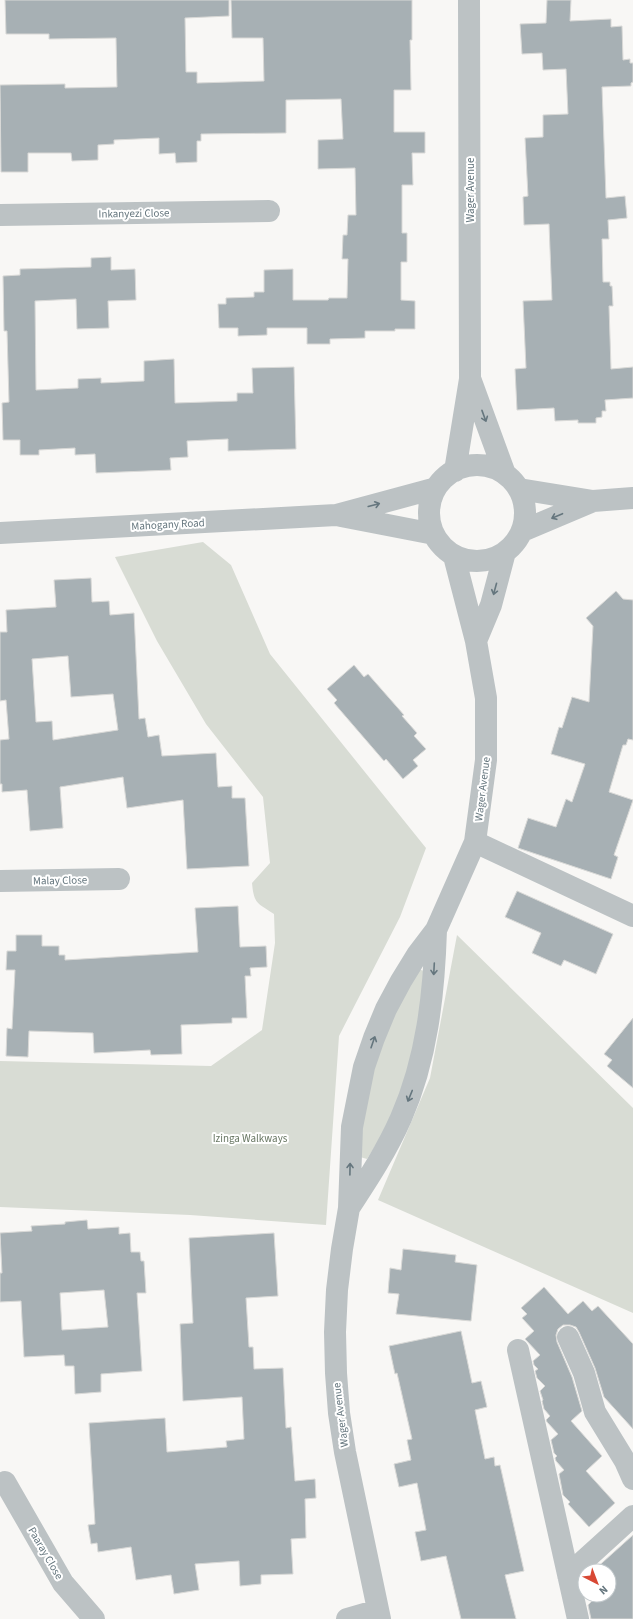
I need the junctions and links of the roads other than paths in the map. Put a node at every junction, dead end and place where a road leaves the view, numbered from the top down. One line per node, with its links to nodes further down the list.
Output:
1 (469, 0): 4 (street, Wager Avenue)
2 (269, 211): 3 (street, Inkanyezi Close)
3 (0, 215)
4 (470, 379): 5 (street, Wager Avenue); 6 (street, Wager Avenue, one-way to 6)
5 (455, 471): 6 (street); 7 (street)
6 (512, 482): 9 (street); 11 (street)
7 (436, 488): 10 (street, Mahogany Road, one-way to 7); 13 (street)
8 (633, 498): 9 (street)
9 (593, 501): 11 (street, one-way to 11)
10 (336, 515): 12 (street, Mahogany Road); 13 (street, Mahogany Road)
11 (522, 531): 14 (street)
12 (0, 533)
13 (434, 534): 15 (street)
14 (505, 552): 15 (street); 16 (street, one-way to 16)
15 (454, 556): 16 (street, Wager Avenue)
16 (476, 641): 17 (street, Wager Avenue)
17 (475, 842): 20 (street); 21 (street, Wager Avenue)
18 (119, 879): 19 (street, Malay Close)
19 (0, 881)
20 (633, 916)
21 (436, 930): 22 (street, Wager Avenue, one-way to 22); 22 (street, Wager Avenue, one-way to 21)
22 (349, 1208): 29 (street, Wager Avenue)
23 (568, 1337): 25 (street)
24 (518, 1350): 28 (street)
25 (633, 1479)
26 (5, 1482): 30 (street, Paaray Close)
27 (633, 1516): 28 (street)
28 (568, 1575): 32 (street)
29 (379, 1614): 31 (street)
30 (94, 1619)
31 (347, 1619)
32 (578, 1619)

